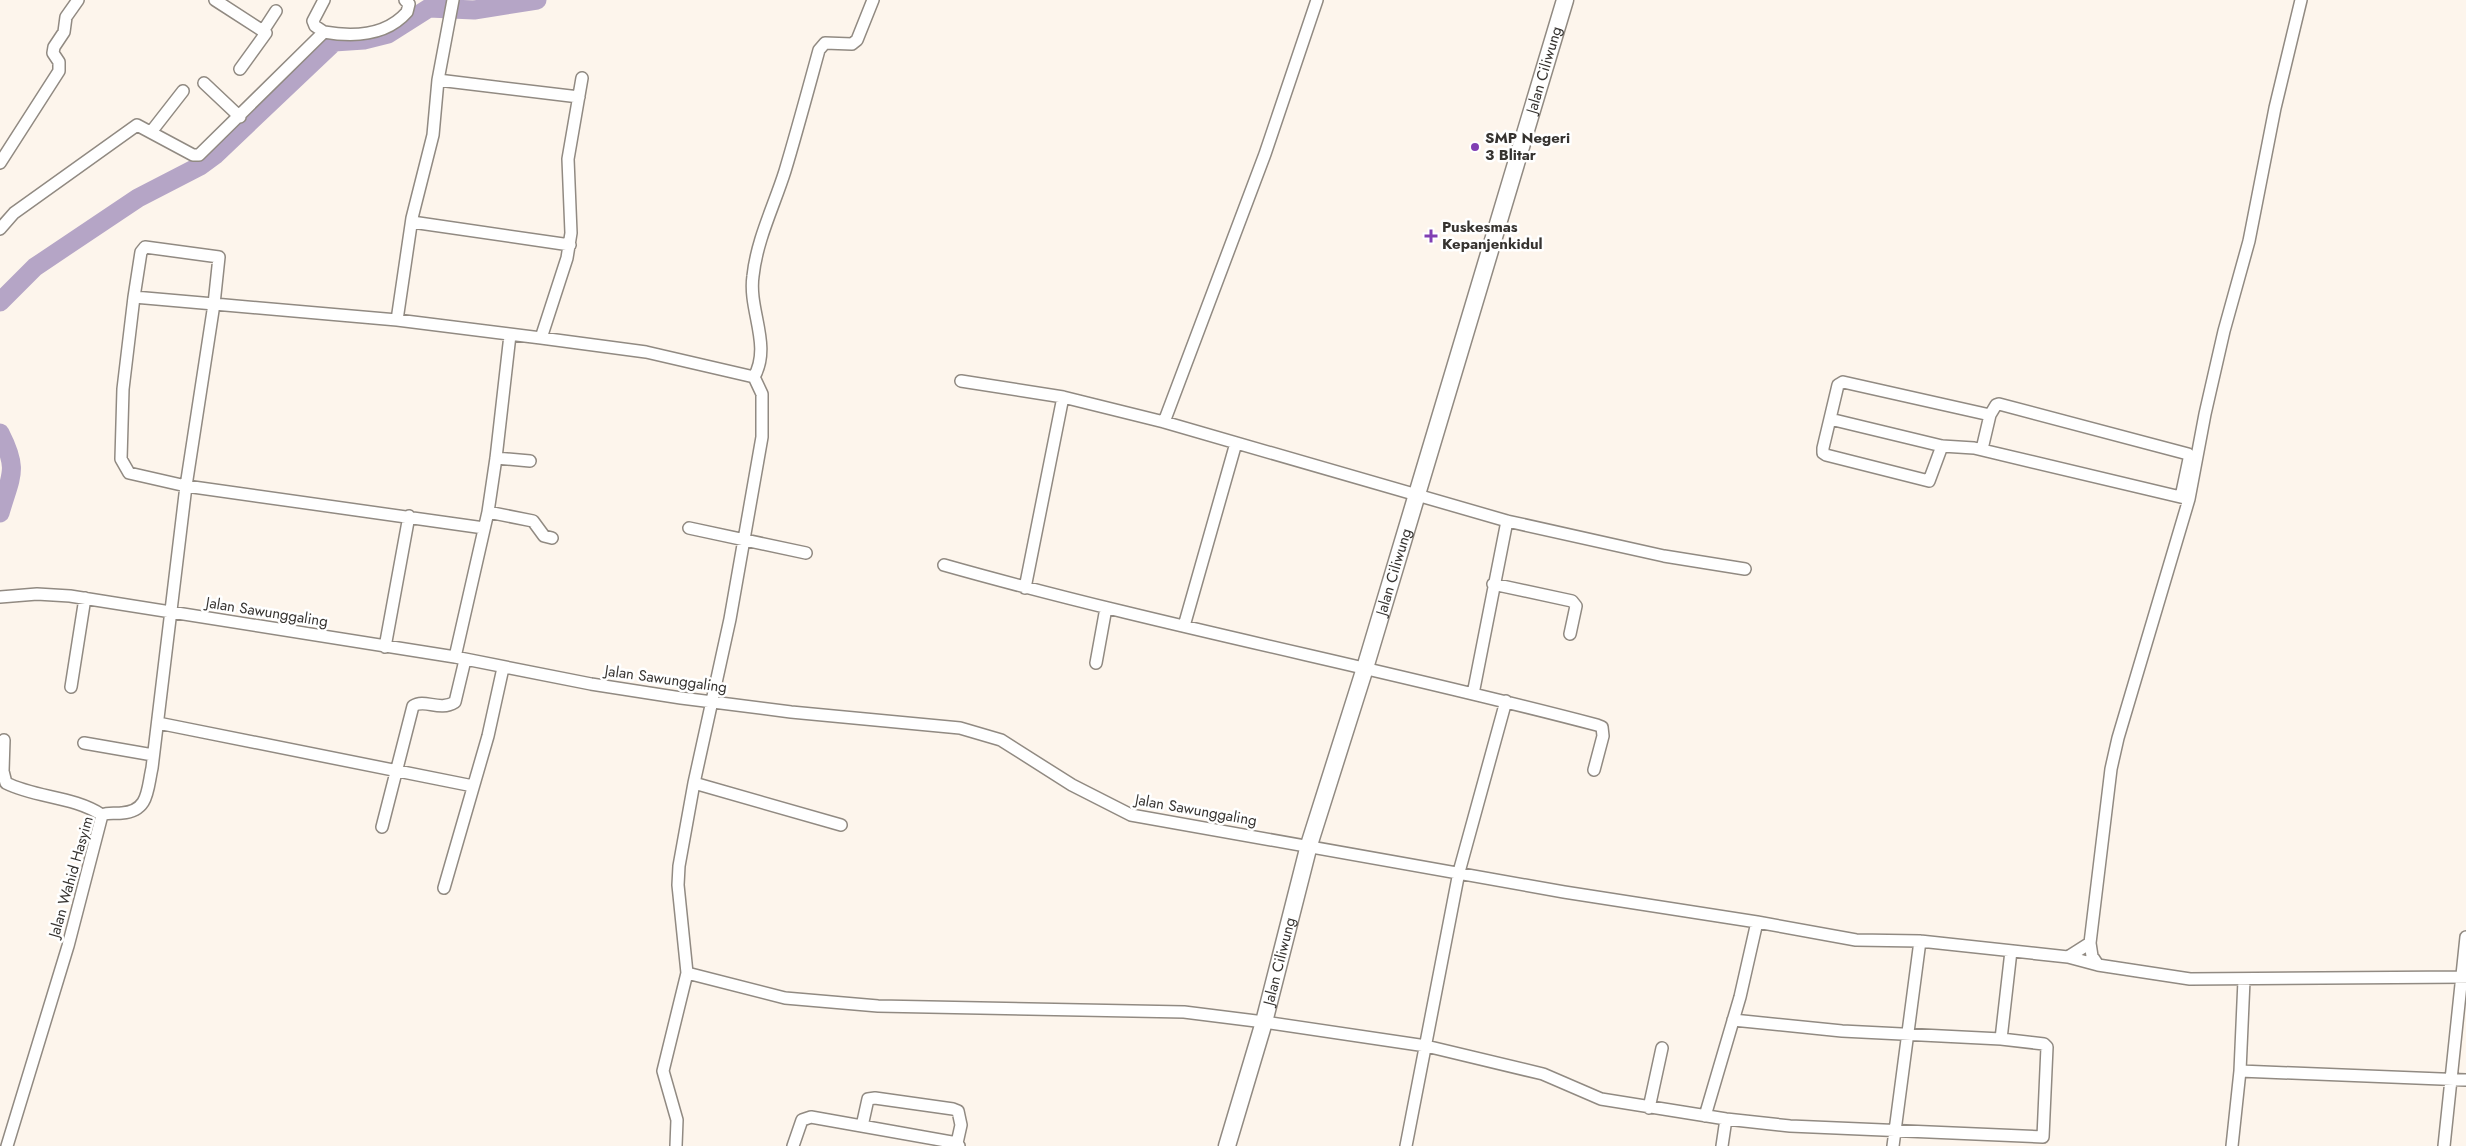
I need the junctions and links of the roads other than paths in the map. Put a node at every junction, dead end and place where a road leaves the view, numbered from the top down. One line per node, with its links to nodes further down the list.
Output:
1 (78, 0): 21 (street)
2 (215, 0): 11 (street)
3 (324, 0): 12 (street)
4 (405, 0): 12 (street)
5 (453, 0): 15 (street)
6 (873, 0): 30 (street)
7 (1317, 0): 35 (street)
8 (1565, 0): 42 (main road, Jalan Ciliwung)
9 (2301, 0): 43 (street)
10 (276, 10): 11 (street)
11 (262, 31): 13 (street)
12 (324, 32): 19 (street)
13 (240, 69)
14 (582, 78): 18 (street)
15 (438, 80): 18 (street); 22 (street)
16 (204, 83): 19 (street)
17 (183, 91): 20 (street)
18 (579, 97): 24 (street)
19 (240, 117): 20 (street)
20 (152, 132): 23 (street)
21 (0, 163)
22 (412, 222): 24 (street); 27 (street)
23 (0, 230)
24 (570, 245): 29 (street)
25 (134, 297): 26 (street); 26 (street, Jalan Wahid Hasyim); 41 (street)
26 (214, 304): 27 (street); 41 (street, Jalan Wahid Hasyim)
27 (397, 320): 28 (street)
28 (510, 335): 29 (street); 39 (street)
29 (541, 338): 30 (street)
30 (754, 377): 50 (street)
31 (961, 381): 32 (street)
32 (1063, 397): 35 (street); 55 (street)
33 (1986, 414): 34 (street); 38 (street); 43 (street)
34 (1830, 419): 37 (street); 37 (street)
35 (1164, 422): 36 (street)
36 (1236, 443): 42 (street); 60 (street)
37 (1942, 446): 38 (street)
38 (1977, 448): 43 (street)
39 (496, 458): 40 (street); 44 (street)
40 (530, 461)
41 (186, 486): 45 (street); 59 (street, Jalan Wahid Hasyim)
42 (1416, 496): 46 (street); 66 (main road, Jalan Ciliwung)
43 (2185, 498): 88 (street)
44 (488, 512): 47 (street); 49 (street)
45 (409, 516): 47 (street); 62 (street)
46 (1507, 521): 53 (street); 54 (street)
47 (484, 528): 63 (street)
48 (689, 528): 50 (street)
49 (552, 538)
50 (745, 538): 51 (street); 69 (street)
51 (806, 553)
52 (944, 565): 55 (street)
53 (1745, 569)
54 (1493, 584): 61 (street); 68 (street)
55 (1024, 588): 58 (street)
56 (1, 596): 57 (street, Jalan Sawunggaling)
57 (85, 598): 59 (street, Jalan Sawunggaling); 67 (street)
58 (1106, 608): 60 (street); 64 (street)
59 (171, 612): 62 (street, Jalan Sawunggaling); 71 (street, Jalan Wahid Hasyim)
60 (1184, 626): 66 (street)
61 (1570, 634)
62 (385, 647): 63 (street, Jalan Sawunggaling)
63 (460, 658): 65 (street, Jalan Sawunggaling); 76 (street)
64 (1096, 664)
65 (503, 668): 69 (street, Jalan Sawunggaling); 78 (street)
66 (1365, 668): 68 (street); 82 (main road, Jalan Ciliwung)
67 (71, 687)
68 (1473, 694): 70 (street)
69 (713, 701): 77 (street); 82 (street, Jalan Sawunggaling)
70 (1506, 701): 75 (street); 83 (street)
71 (158, 723): 74 (street, Jalan Wahid Hasyim); 76 (street)
72 (4, 740): 79 (street)
73 (84, 743): 74 (street)
74 (153, 755): 79 (street, Jalan Wahid Hasyim)
75 (1594, 770)
76 (397, 771): 78 (street); 81 (street)
77 (694, 783): 80 (street); 92 (street)
78 (473, 786): 84 (street)
79 (102, 816): 110 (street, Jalan Wahid Hasyim)
80 (841, 825)
81 (382, 827)
82 (1309, 845): 83 (street, Jalan Sawunggaling); 96 (main road, Jalan Ciliwung)
83 (1459, 872): 85 (street, Jalan Sawunggaling); 99 (street)
84 (444, 888)
85 (1756, 922): 87 (street, Jalan Sawunggaling); 95 (street)
86 (2466, 937): 93 (street)
87 (1920, 941): 89 (street, Jalan Sawunggaling); 97 (street)
88 (2090, 943): 90 (street); 91 (street)
89 (2011, 951): 90 (street, Jalan Sawunggaling); 98 (street)
90 (2068, 956): 91 (street, Jalan Sawunggaling)
91 (2098, 965): 94 (street, Jalan Sawunggaling)
92 (687, 973): 96 (street); 111 (street)
93 (2464, 976): 94 (street, Jalan Sawunggaling); 102 (street)
94 (2244, 980): 101 (street)
95 (1734, 1020): 97 (street); 105 (street)
96 (1264, 1022): 99 (street); 113 (main road, Jalan Ciliwung)
97 (1907, 1034): 98 (street); 108 (street)
98 (2001, 1039): 108 (street)
99 (1426, 1046): 104 (street); 114 (street)
100 (1662, 1048): 104 (street)
101 (2240, 1071): 102 (street); 117 (street)
102 (2452, 1080): 103 (street); 118 (street)
103 (2466, 1080)
104 (1649, 1108): 105 (street)
105 (1706, 1116): 106 (street)
106 (1726, 1119): 108 (street); 115 (street)
107 (862, 1126): 109 (street); 109 (street); 112 (street)
108 (1894, 1129): 116 (street)
109 (958, 1144)
110 (7, 1146)
111 (676, 1146)
112 (793, 1146)
113 (1227, 1146)
114 (1406, 1146)
115 (1722, 1146)
116 (1893, 1146)
117 (2232, 1146)
118 (2444, 1146)

